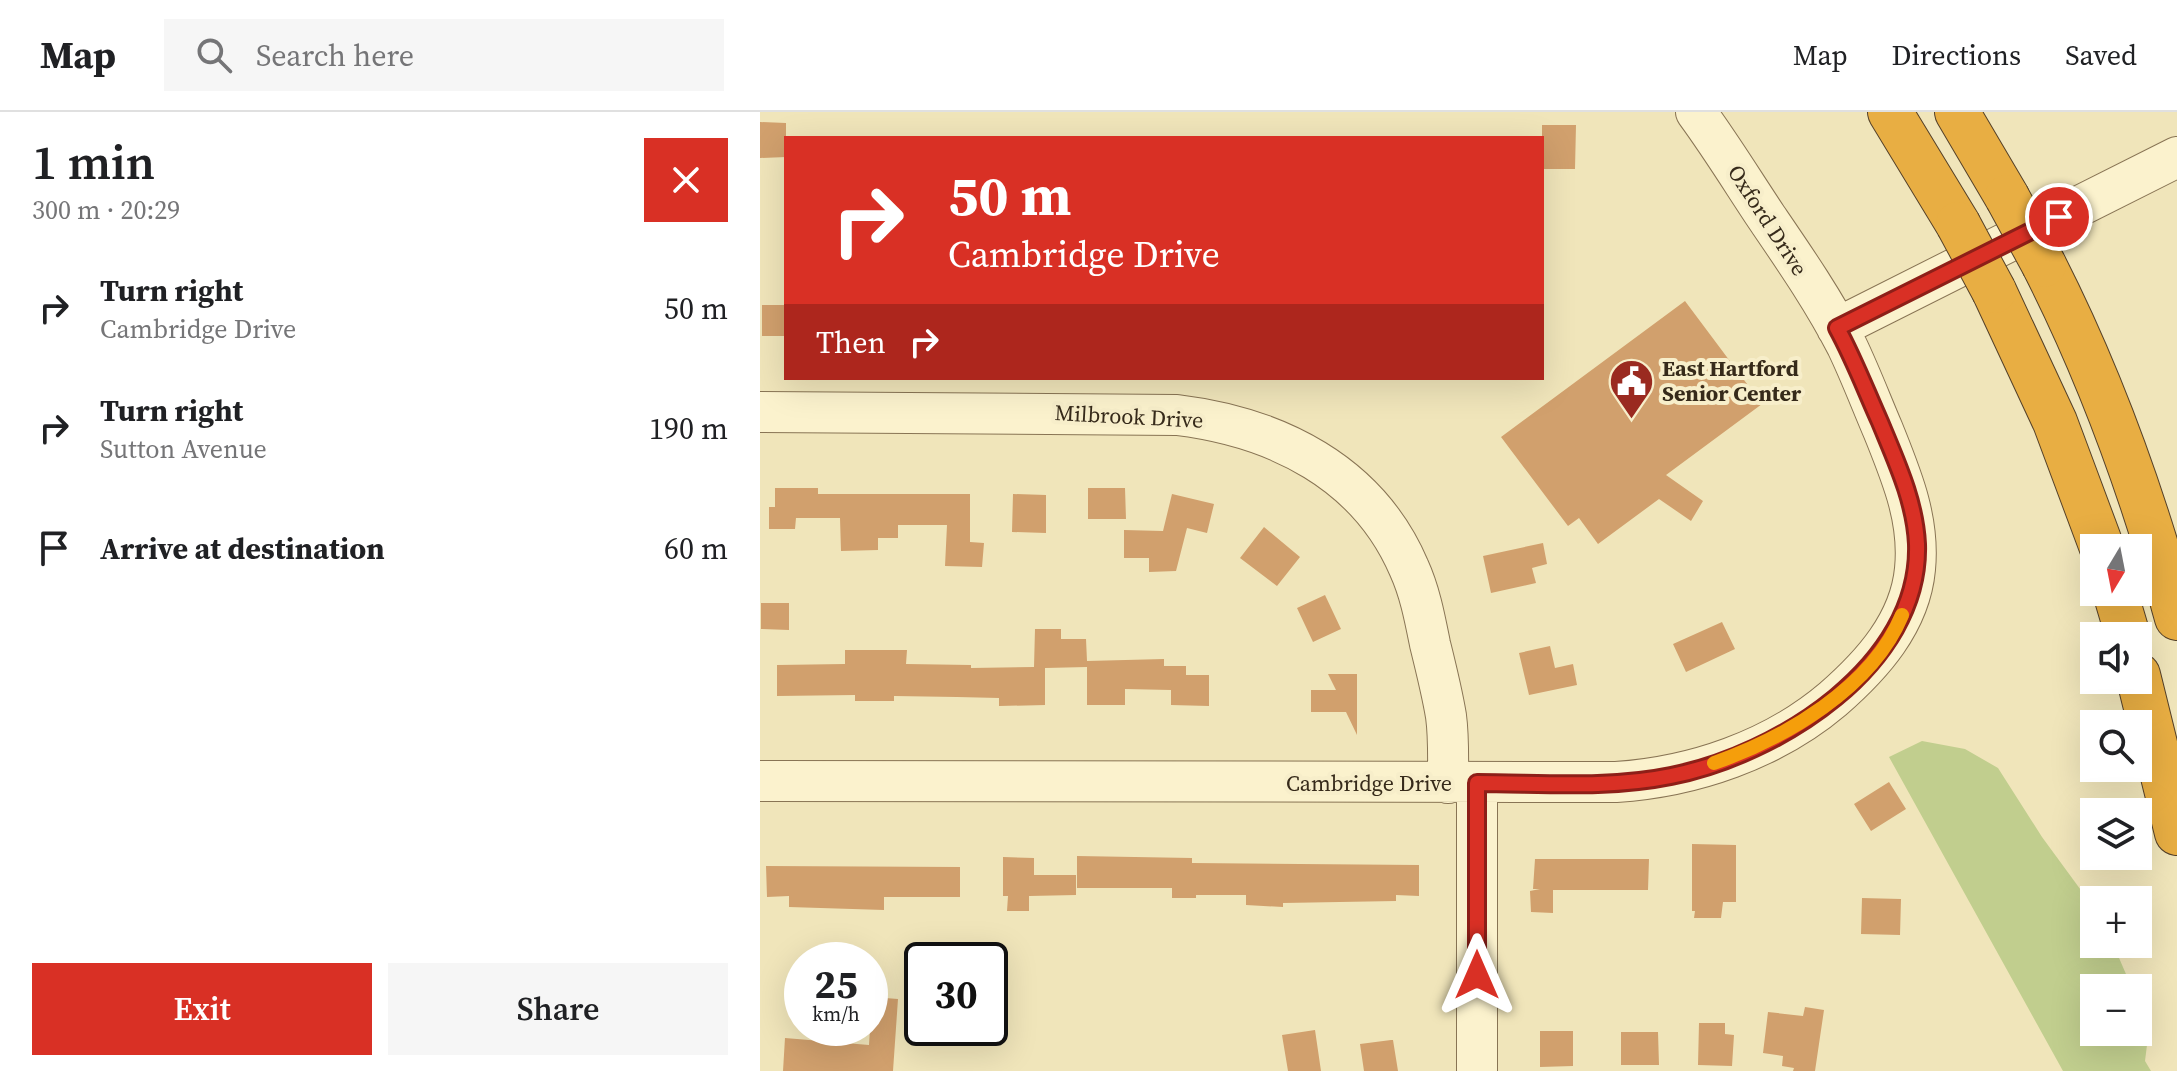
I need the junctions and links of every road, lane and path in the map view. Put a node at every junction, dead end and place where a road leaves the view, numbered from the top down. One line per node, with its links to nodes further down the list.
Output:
1 (1696, 112): 5 (street, Oxford Drive)
2 (1890, 112): 7 (highway, bridge)
3 (1957, 112): 8 (highway, bridge)
4 (2177, 157): 5 (street)
5 (1837, 328): 11 (street, Cambridge Drive)
6 (760, 412): 11 (street, Milbrook Drive)
7 (2097, 534)
8 (2177, 618)
9 (2143, 694): 12 (highway)
10 (760, 781): 11 (street, Cambridge Drive)
11 (1463, 783): 13 (street, Milbrook Drive)
12 (2177, 833)
13 (1477, 1071)

